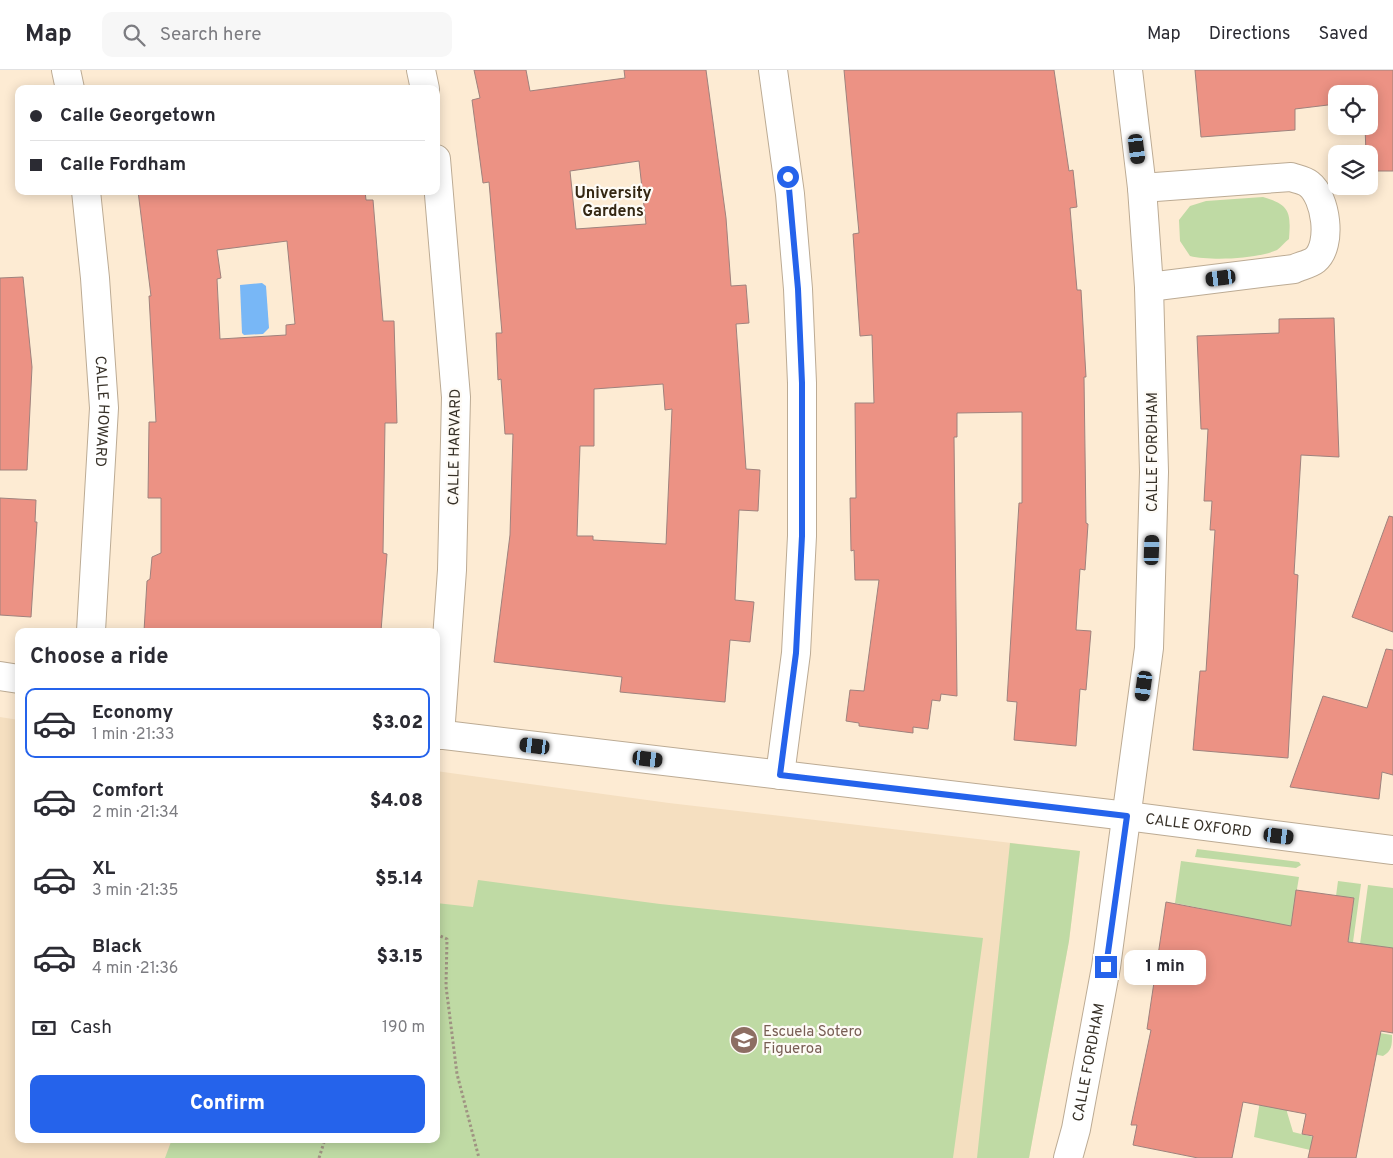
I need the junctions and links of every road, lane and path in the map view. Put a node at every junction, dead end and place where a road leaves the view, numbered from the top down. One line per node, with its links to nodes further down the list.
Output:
1 (66, 70): 5 (street)
2 (421, 70): 6 (street)
3 (773, 70): 16 (street)
4 (1128, 70): 8 (street, CALLE FORDHAM)
5 (69, 85)
6 (423, 85)
7 (440, 187): 14 (street, CALLE HARVARD)
8 (1142, 188): 10 (street, CALLE FORDHAM); 10 (street)
9 (86, 195): 11 (street, CALLE HOWARD)
10 (1149, 287): 17 (street, CALLE FORDHAM)
11 (91, 628)
12 (0, 676): 13 (street)
13 (15, 678)
14 (440, 711)
15 (440, 734): 16 (street, CALLE OXFORD)
16 (780, 775): 17 (street, CALLE OXFORD)
17 (1127, 816): 18 (street, CALLE OXFORD); 23 (street, CALLE FORDHAM)
18 (1393, 850)
19 (440, 936): 22 (path)
20 (324, 1143): 21 (path)
21 (319, 1158)
22 (479, 1158)
23 (1068, 1158)

